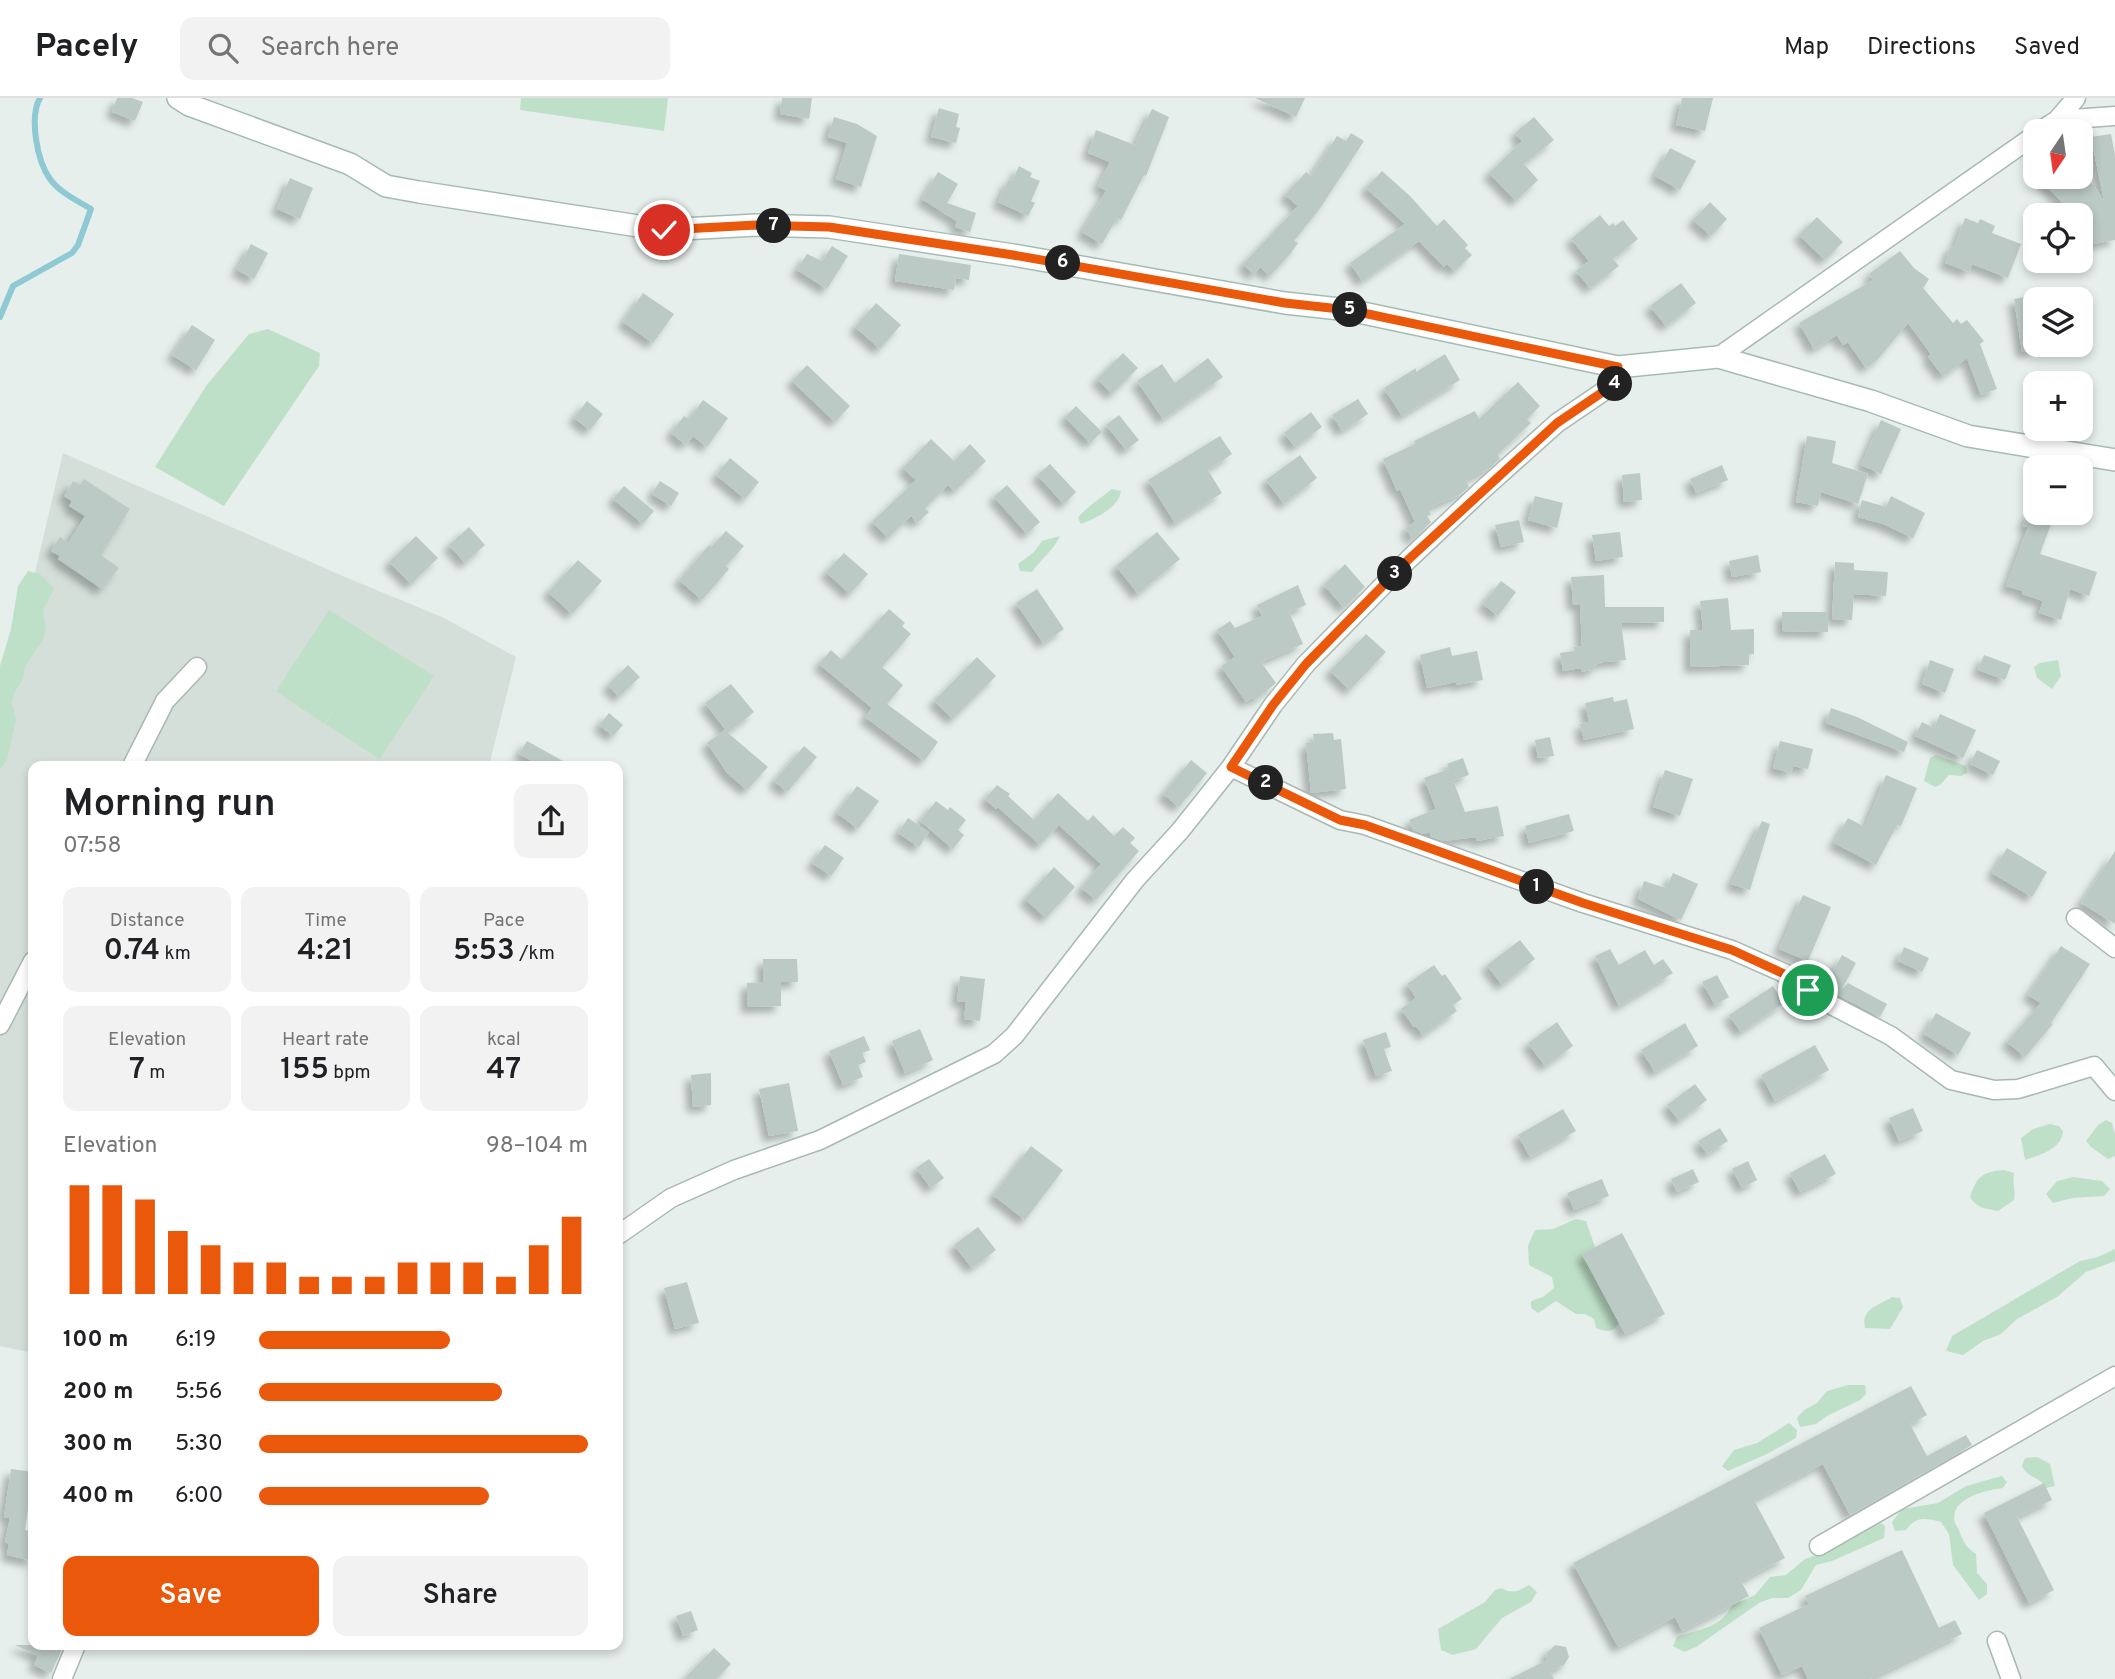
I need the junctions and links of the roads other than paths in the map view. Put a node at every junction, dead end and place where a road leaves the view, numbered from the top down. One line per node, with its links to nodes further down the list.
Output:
1 (178, 98): 8 (street)
2 (2076, 98): 4 (street)
3 (2115, 116): 5 (street)
4 (2058, 119)
5 (2072, 119)
6 (2023, 143): 7 (street)
7 (1718, 356): 8 (street); 9 (street)
8 (1618, 367): 12 (street)
9 (2115, 460)
10 (197, 667): 11 (street)
11 (135, 761)
12 (1231, 767): 17 (street); 18 (street)
13 (2076, 918): 14 (street)
14 (2115, 948)
15 (28, 971): 16 (street)
16 (0, 1025)
17 (2115, 1091)
18 (623, 1232)
19 (2115, 1376): 20 (street)
20 (1819, 1546)
21 (1997, 1641): 24 (street)
22 (74, 1650): 23 (street)
23 (62, 1679)
24 (2011, 1679)

